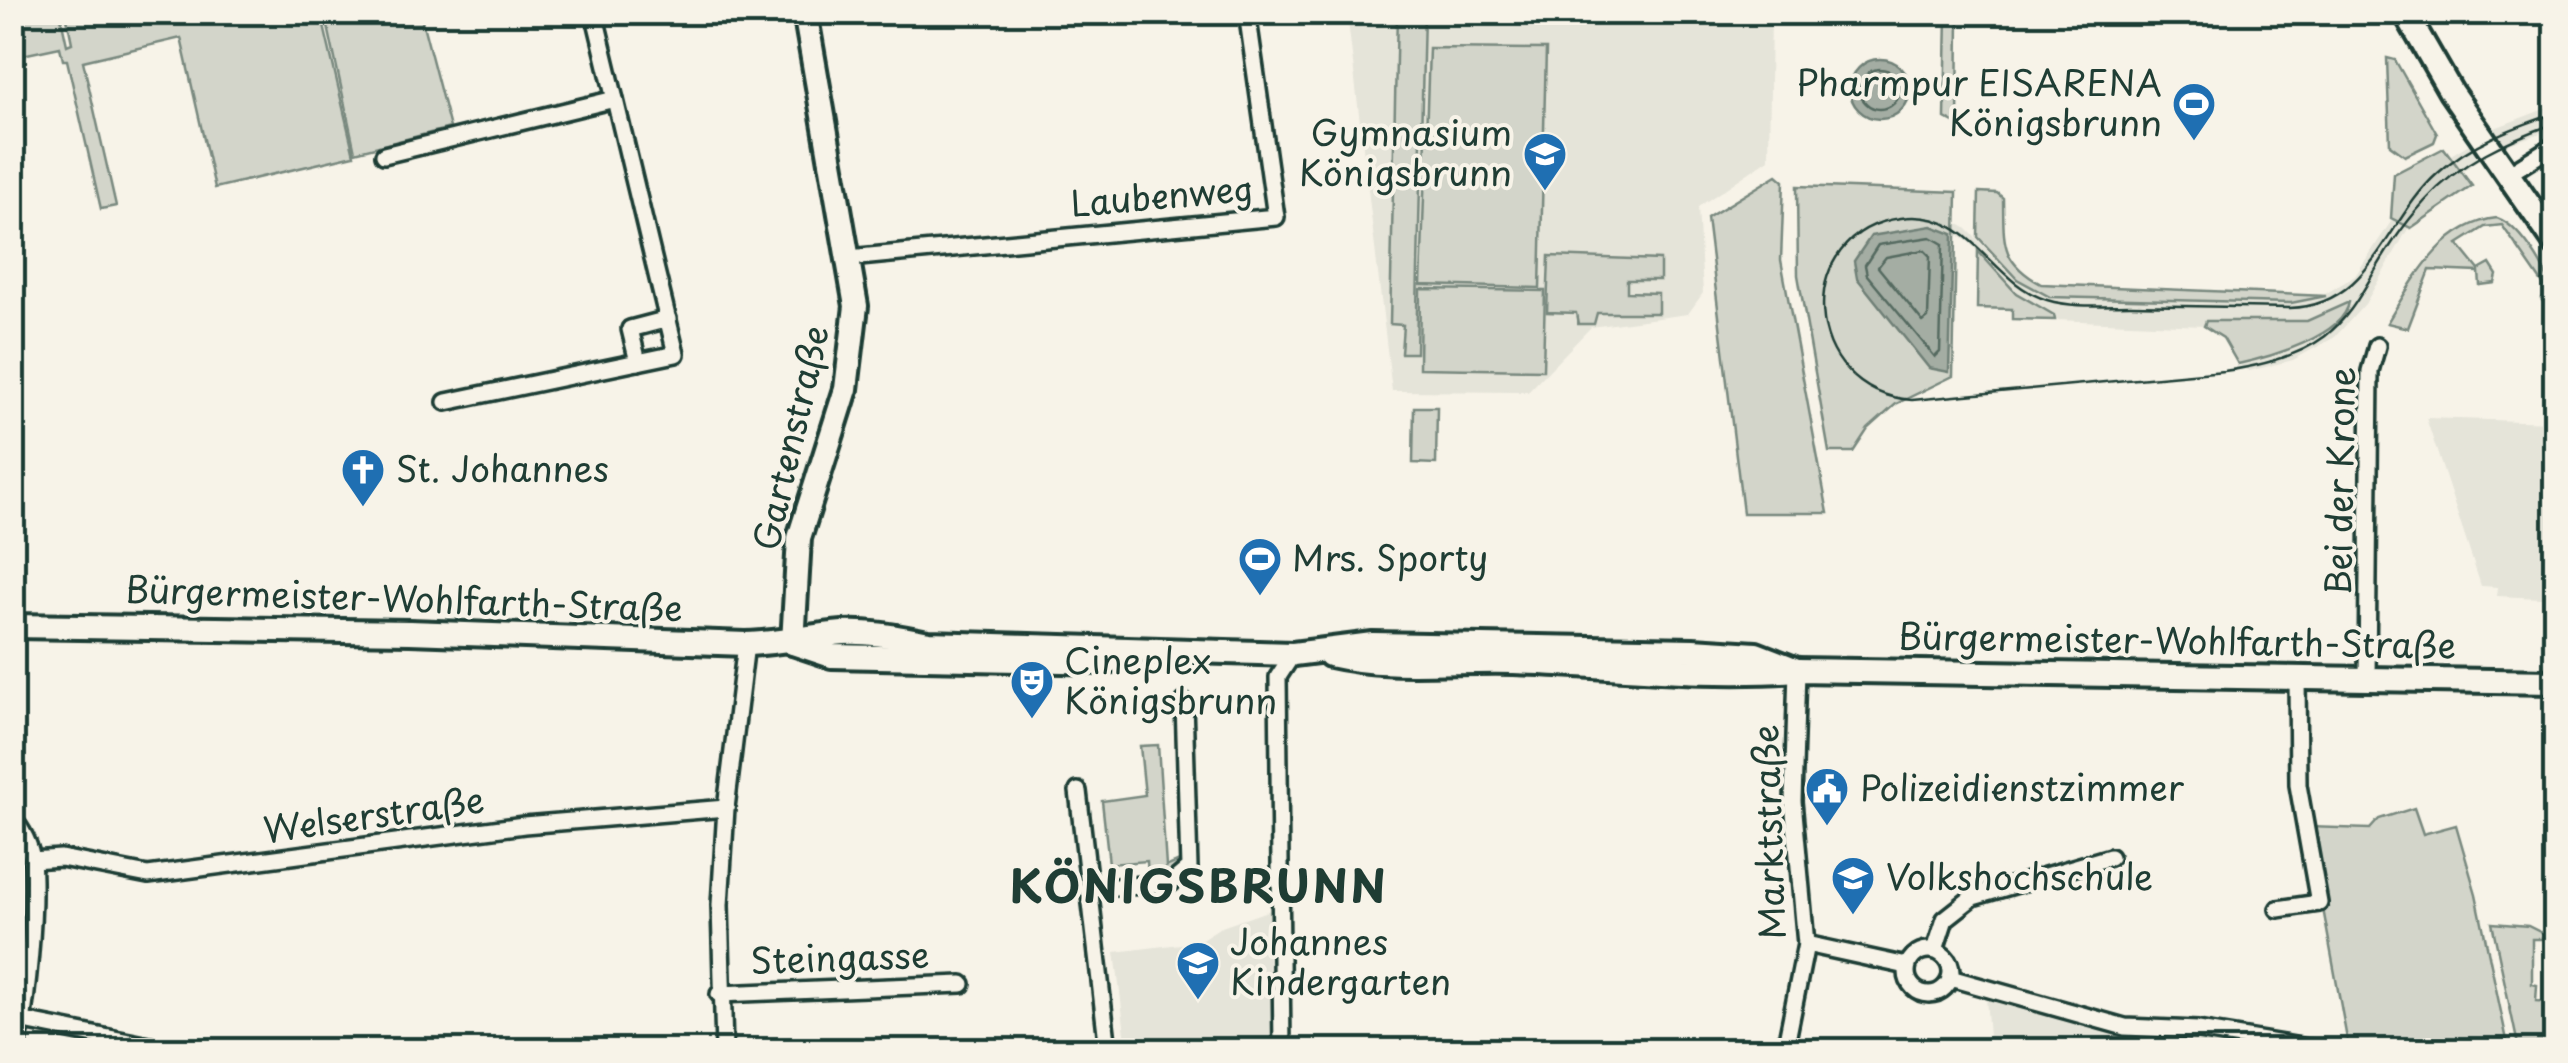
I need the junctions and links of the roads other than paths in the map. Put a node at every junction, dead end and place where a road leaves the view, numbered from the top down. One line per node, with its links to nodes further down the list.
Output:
1 (594, 12): 5 (street)
2 (805, 12): 10 (street, Gartenstraße)
3 (1247, 12): 10 (street, Laubenweg)
4 (2405, 12): 8 (street)
5 (615, 99): 7 (street); 11 (street)
6 (2556, 144): 8 (street)
7 (384, 155)
8 (2508, 174): 9 (street)
9 (2556, 244)
10 (848, 258): 16 (street, Gartenstraße)
11 (668, 319): 13 (street); 13 (street)
12 (2377, 346): 21 (street, Bei der Krone)
13 (638, 362): 14 (street)
14 (446, 402)
15 (12, 626): 17 (street, Bürgermeister-Wohlfarth-Straße)
16 (794, 643): 17 (street, Bürgermeister-Wohlfarth-Straße); 18 (street, Bürgermeister-Wohlfarth-Straße)
17 (746, 644): 25 (street)
18 (1293, 654): 19 (street, Bürgermeister-Wohlfarth-Straße); 42 (street)
19 (1797, 670): 20 (street, Bürgermeister-Wohlfarth-Straße); 31 (street, Marktstraße)
20 (2297, 677): 21 (street, Bürgermeister-Wohlfarth-Straße); 30 (street)
21 (2368, 678): 22 (street, Bürgermeister-Wohlfarth-Straße)
22 (2556, 682)
23 (1184, 702): 29 (street)
24 (1078, 791): 29 (street)
25 (726, 808): 28 (street, Welserstraße); 36 (street)
26 (12, 819): 28 (street)
27 (2110, 857): 32 (street)
28 (32, 860): 37 (street)
29 (1087, 889): 41 (street)
30 (2278, 909)
31 (1806, 944): 33 (street); 43 (street, Marktstraße)
32 (1934, 950): 33 (street); 34 (street)
33 (1907, 966): 34 (street)
34 (1950, 978): 44 (street)
35 (962, 984): 36 (street, Steingasse)
36 (719, 994): 40 (street)
37 (24, 1021): 38 (street); 39 (street)
38 (16, 1050)
39 (170, 1050)
40 (724, 1050)
41 (1108, 1050)
42 (1282, 1050)
43 (1785, 1050)
44 (2319, 1050)

